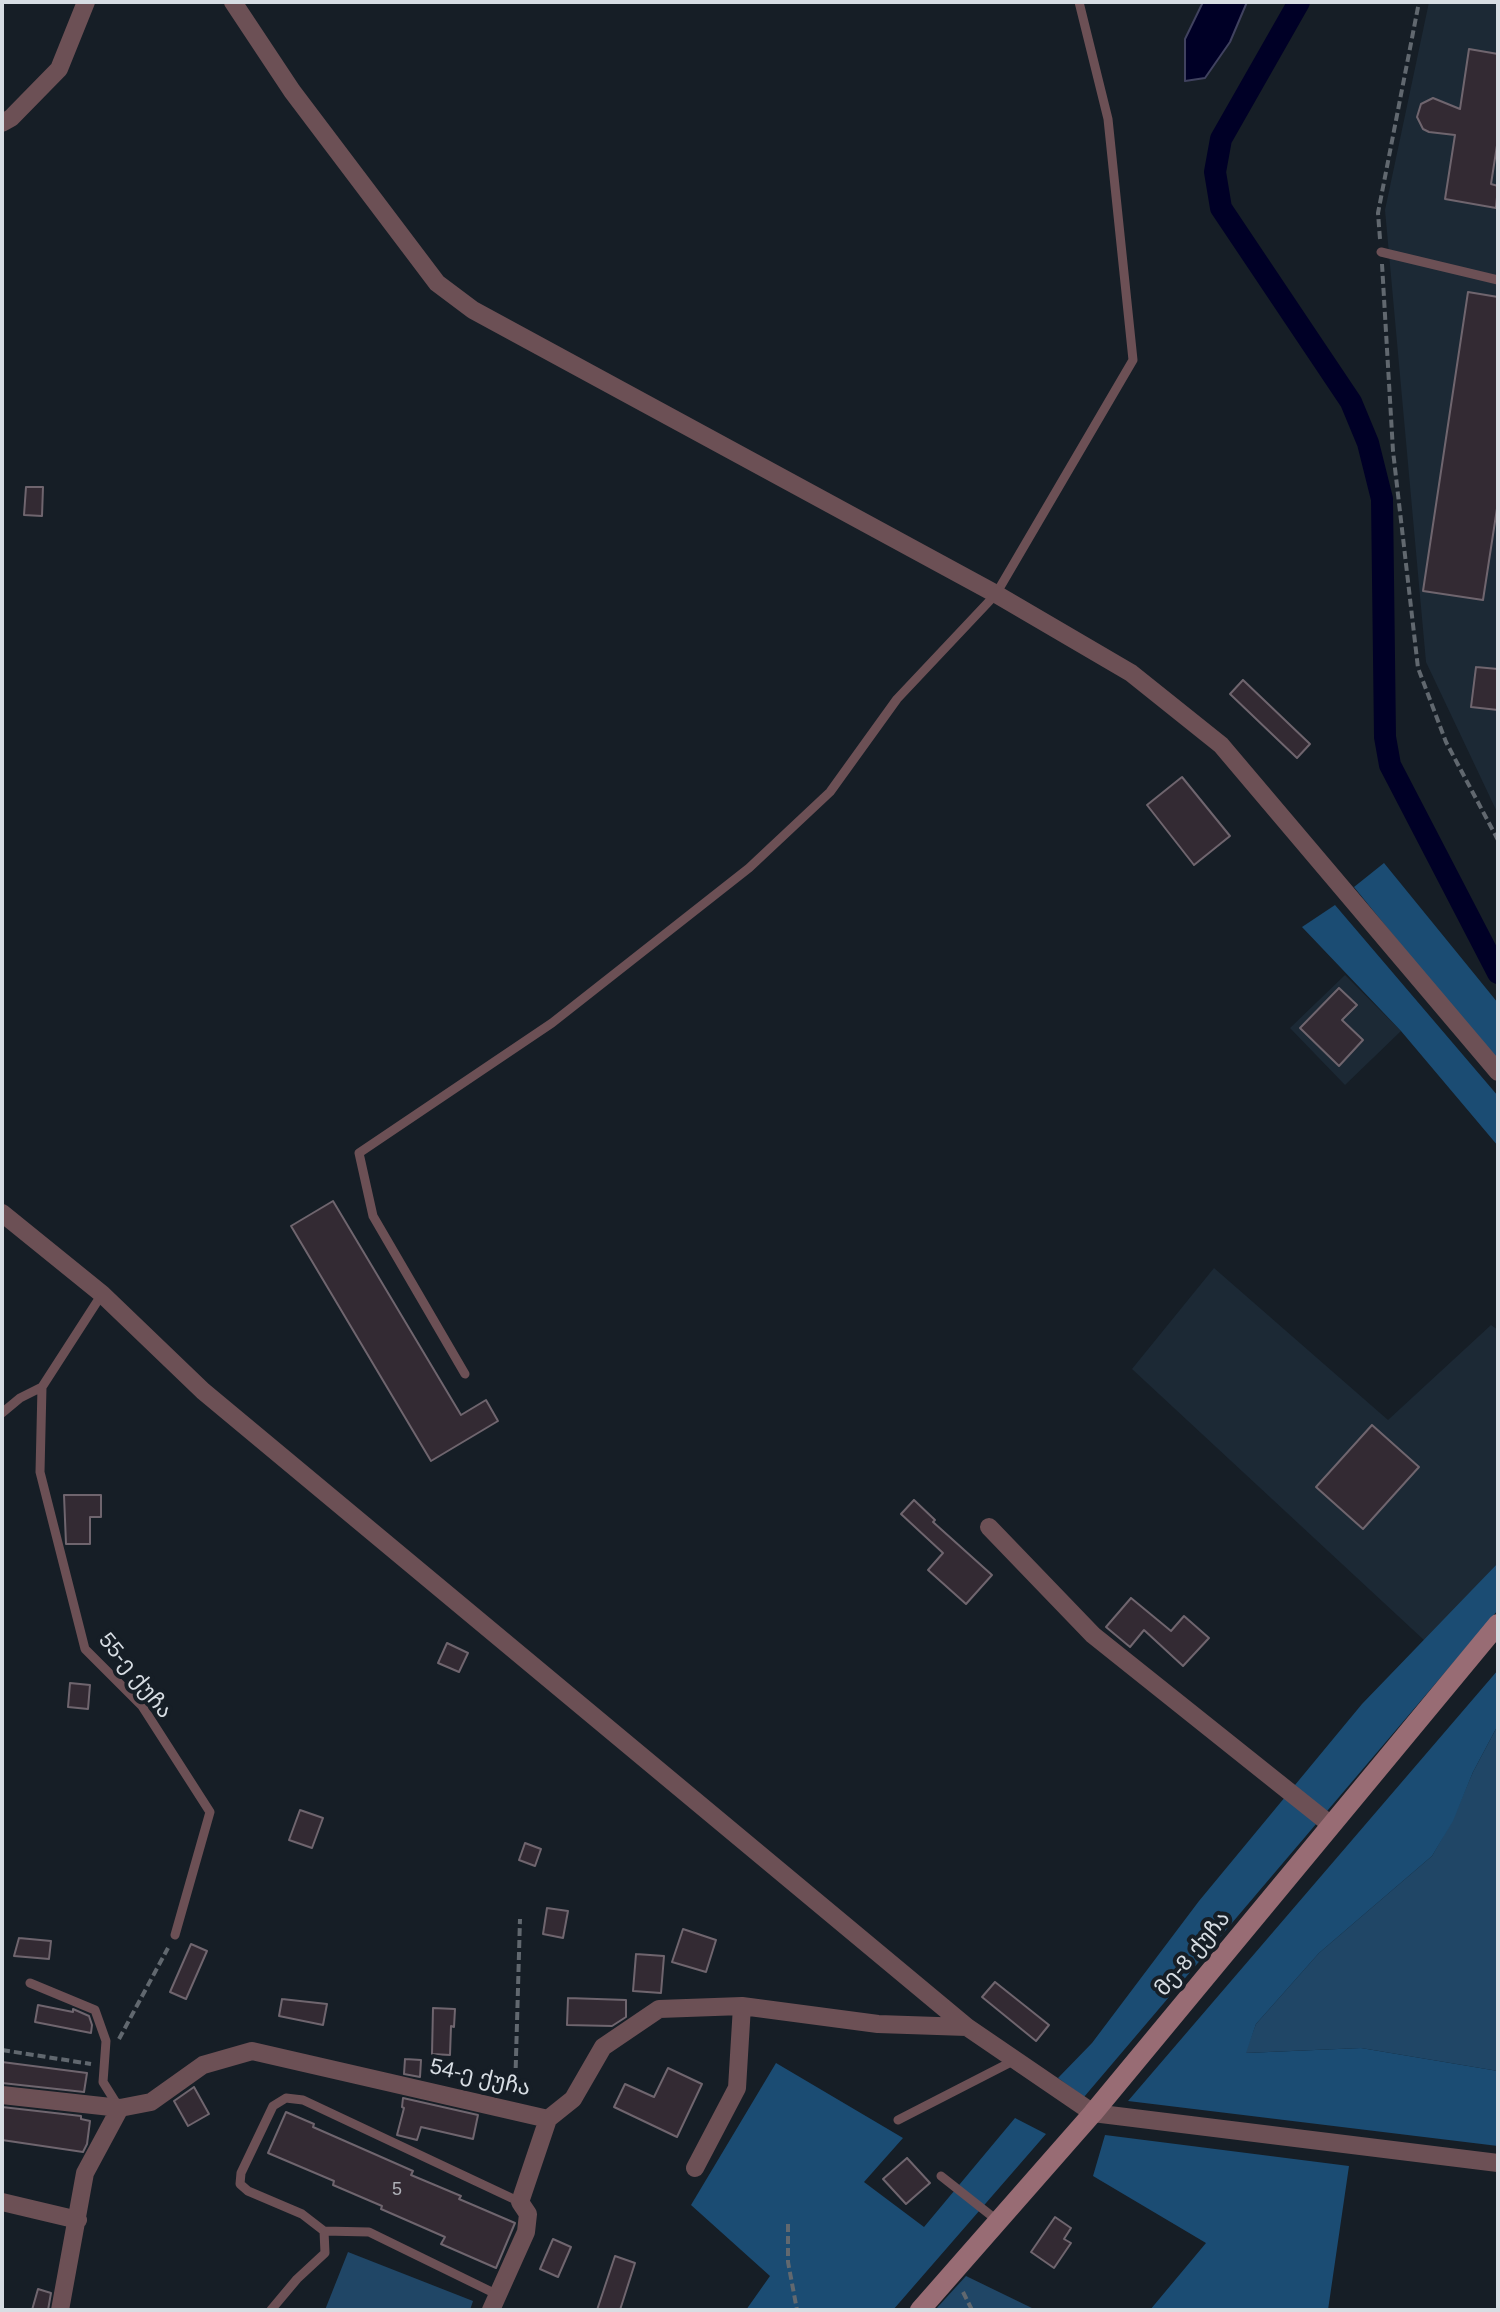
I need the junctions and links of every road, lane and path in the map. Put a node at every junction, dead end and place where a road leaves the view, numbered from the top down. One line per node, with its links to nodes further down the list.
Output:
1 (86, 2): 5 (street)
2 (233, 2): 8 (street)
3 (1079, 2): 8 (lane)
4 (1419, 2): 6 (path)
5 (2, 123)
6 (1381, 252): 7 (lane); 9 (path)
7 (1498, 280)
8 (996, 594): 10 (street); 13 (lane)
9 (1498, 840)
10 (1498, 1072)
11 (2, 1213): 12 (street)
12 (102, 1294): 14 (lane); 23 (street)
13 (465, 1374)
14 (42, 1387): 15 (lane); 20 (lane, 55-ე ქუჩა)
15 (2, 1413)
16 (989, 1527): 18 (street)
17 (1498, 1624): 18 (street, მე-8 ქუჩა)
18 (1331, 1825): 30 (street, მე-8 ქუჩა)
19 (520, 1919): 29 (path)
20 (175, 1935): 26 (path)
21 (30, 1983): 26 (lane)
22 (742, 2006): 23 (street, 54-ე ქუჩა); 31 (street, 54-ე ქუჩა); 34 (street)
23 (967, 2027): 25 (street)
24 (2, 2050): 26 (path)
25 (1015, 2060): 30 (street); 32 (lane)
26 (104, 2066): 28 (lane)
27 (2, 2095): 28 (street)
28 (120, 2108): 29 (street, 54-ე ქუჩა); 38 (street)
29 (515, 2111): 31 (street, 54-ე ქუჩა)
30 (1093, 2113): 33 (street); 39 (street, მე-8 ქუჩა)
31 (548, 2119): 37 (street)
32 (898, 2120)
33 (1498, 2163)
34 (695, 2168)
35 (941, 2176): 39 (lane)
36 (2, 2202): 38 (street)
37 (520, 2202): 41 (lane); 42 (street)
38 (78, 2220): 43 (street)
39 (998, 2221): 46 (street, მე-8 ქუჩა)
40 (788, 2224): 45 (path)
41 (324, 2231): 42 (lane); 44 (lane)
42 (494, 2302)
43 (60, 2310)
44 (271, 2310)
45 (797, 2310)
46 (920, 2310)

